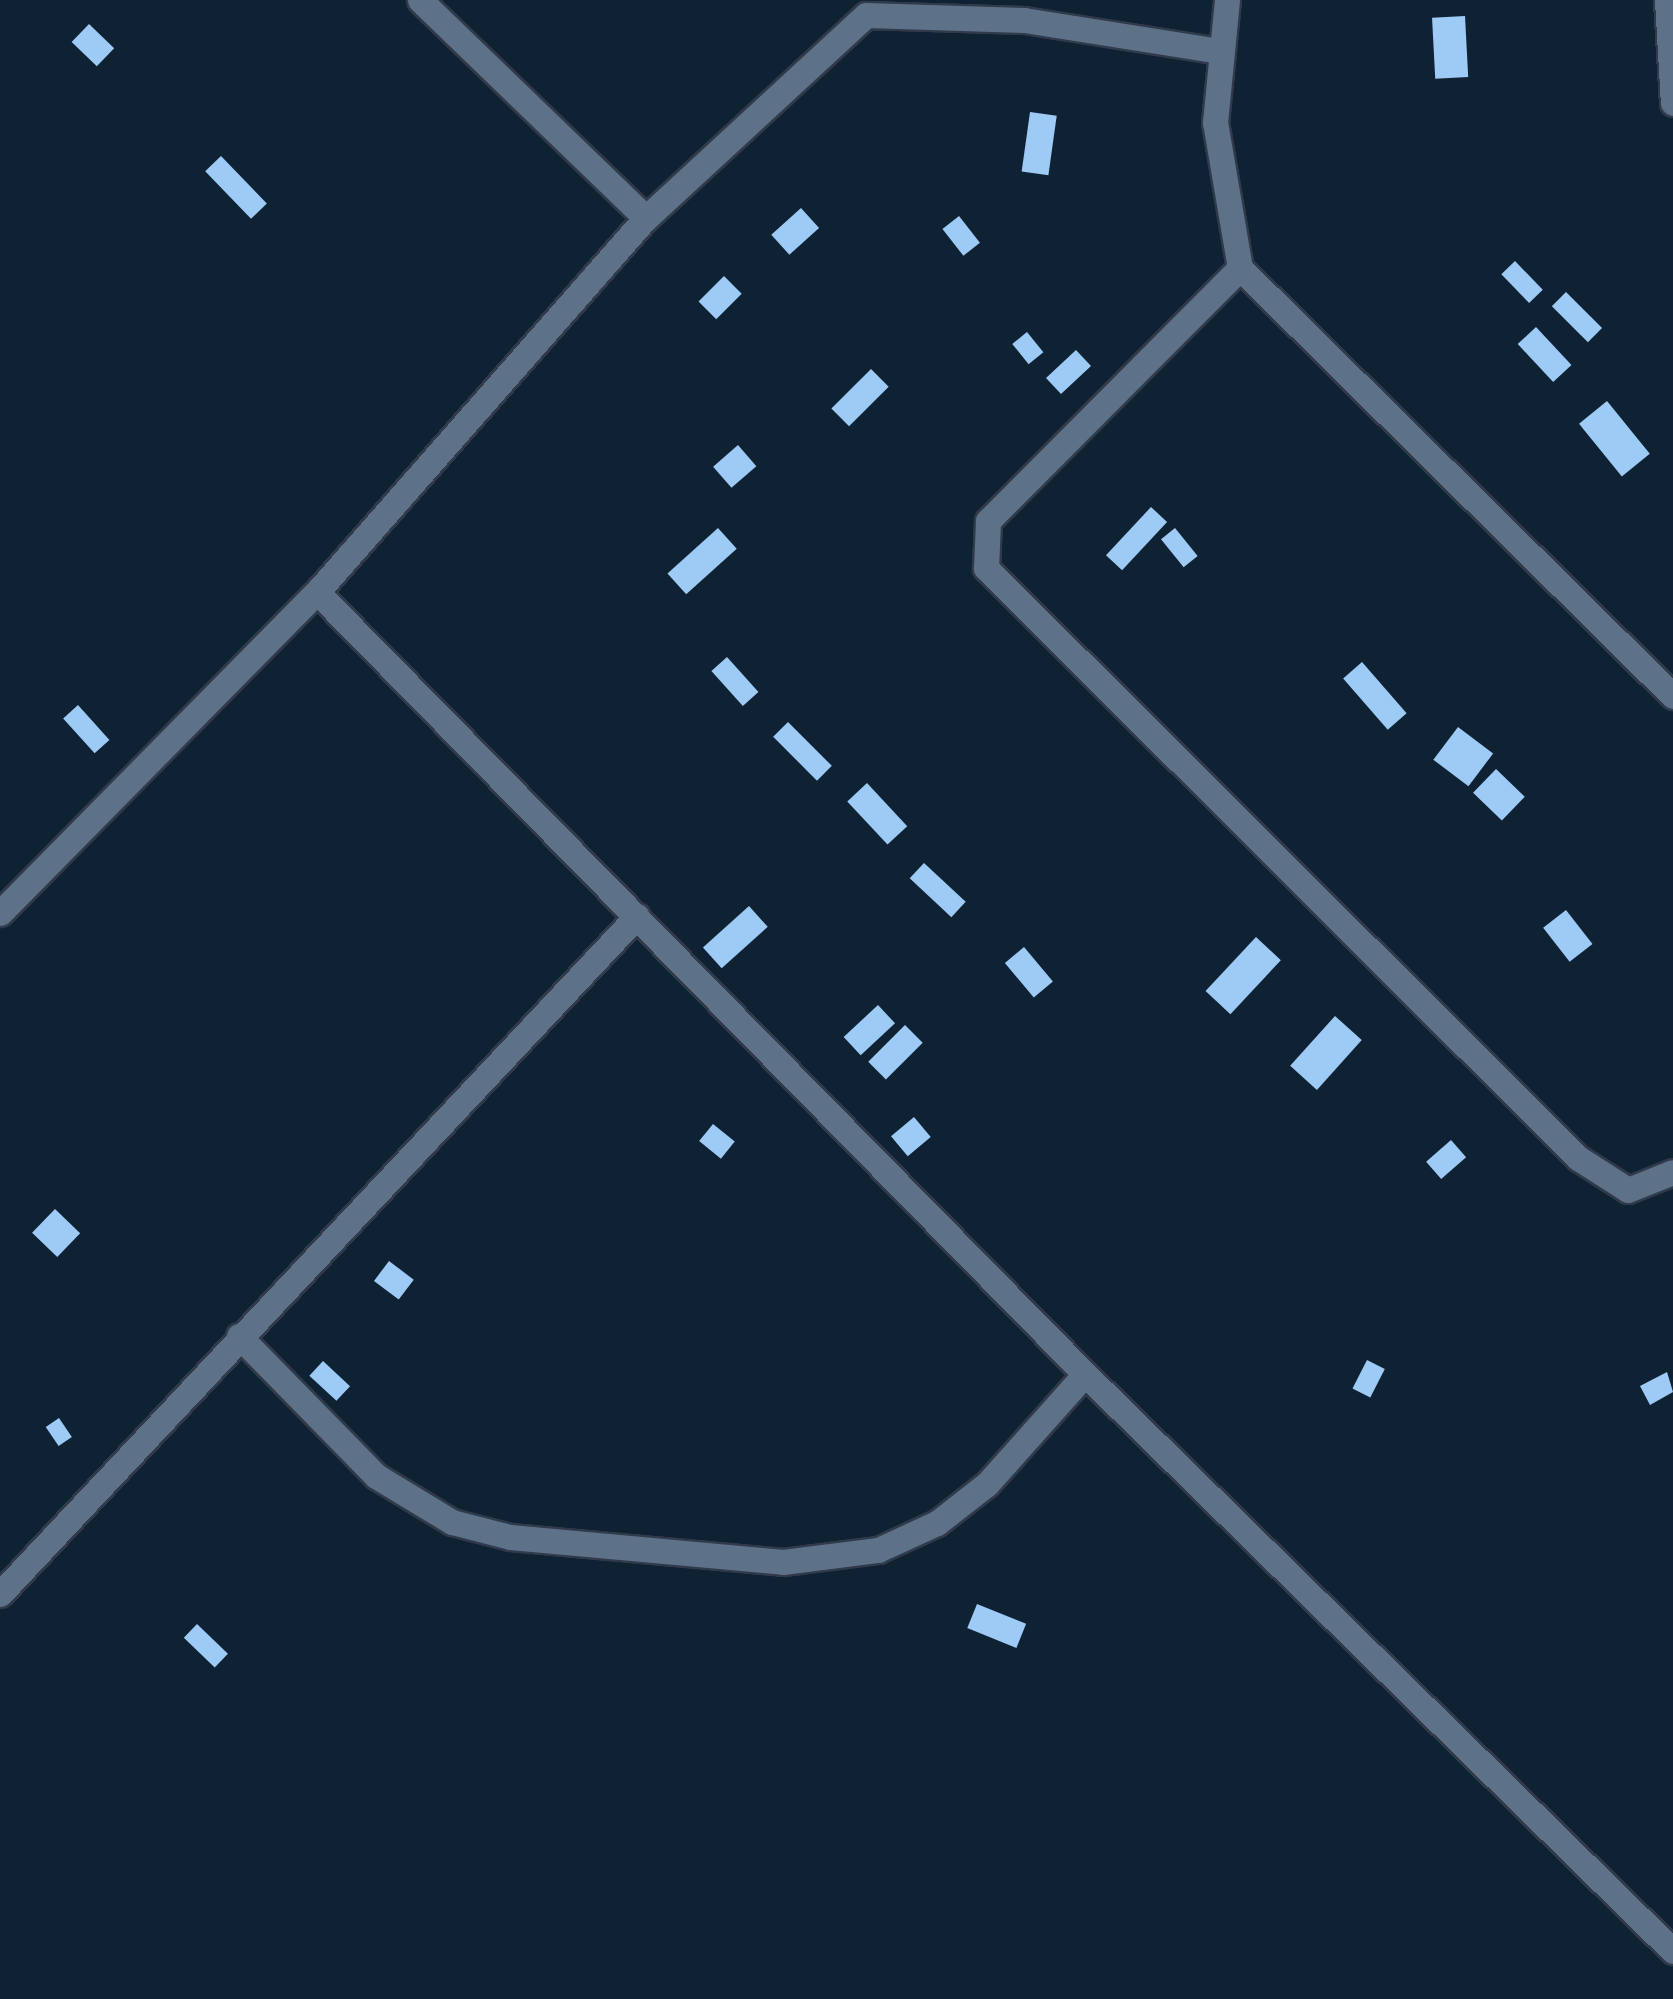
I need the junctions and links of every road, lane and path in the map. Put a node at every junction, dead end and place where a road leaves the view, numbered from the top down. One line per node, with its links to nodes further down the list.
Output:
1 (420, 0): 7 (street)
2 (1227, 0): 5 (street)
3 (1667, 0): 6 (street)
4 (865, 8): 5 (street); 7 (street)
5 (1220, 51): 8 (street)
6 (1673, 103)
7 (646, 218): 9 (street)
8 (1240, 268): 10 (street); 13 (street)
9 (317, 592): 11 (street); 12 (street)
10 (1673, 696)
11 (0, 913)
12 (637, 916): 14 (street); 15 (street)
13 (1673, 1172)
14 (239, 1336): 15 (street); 16 (street)
15 (1084, 1374): 17 (street)
16 (0, 1594)
17 (1673, 1951)

